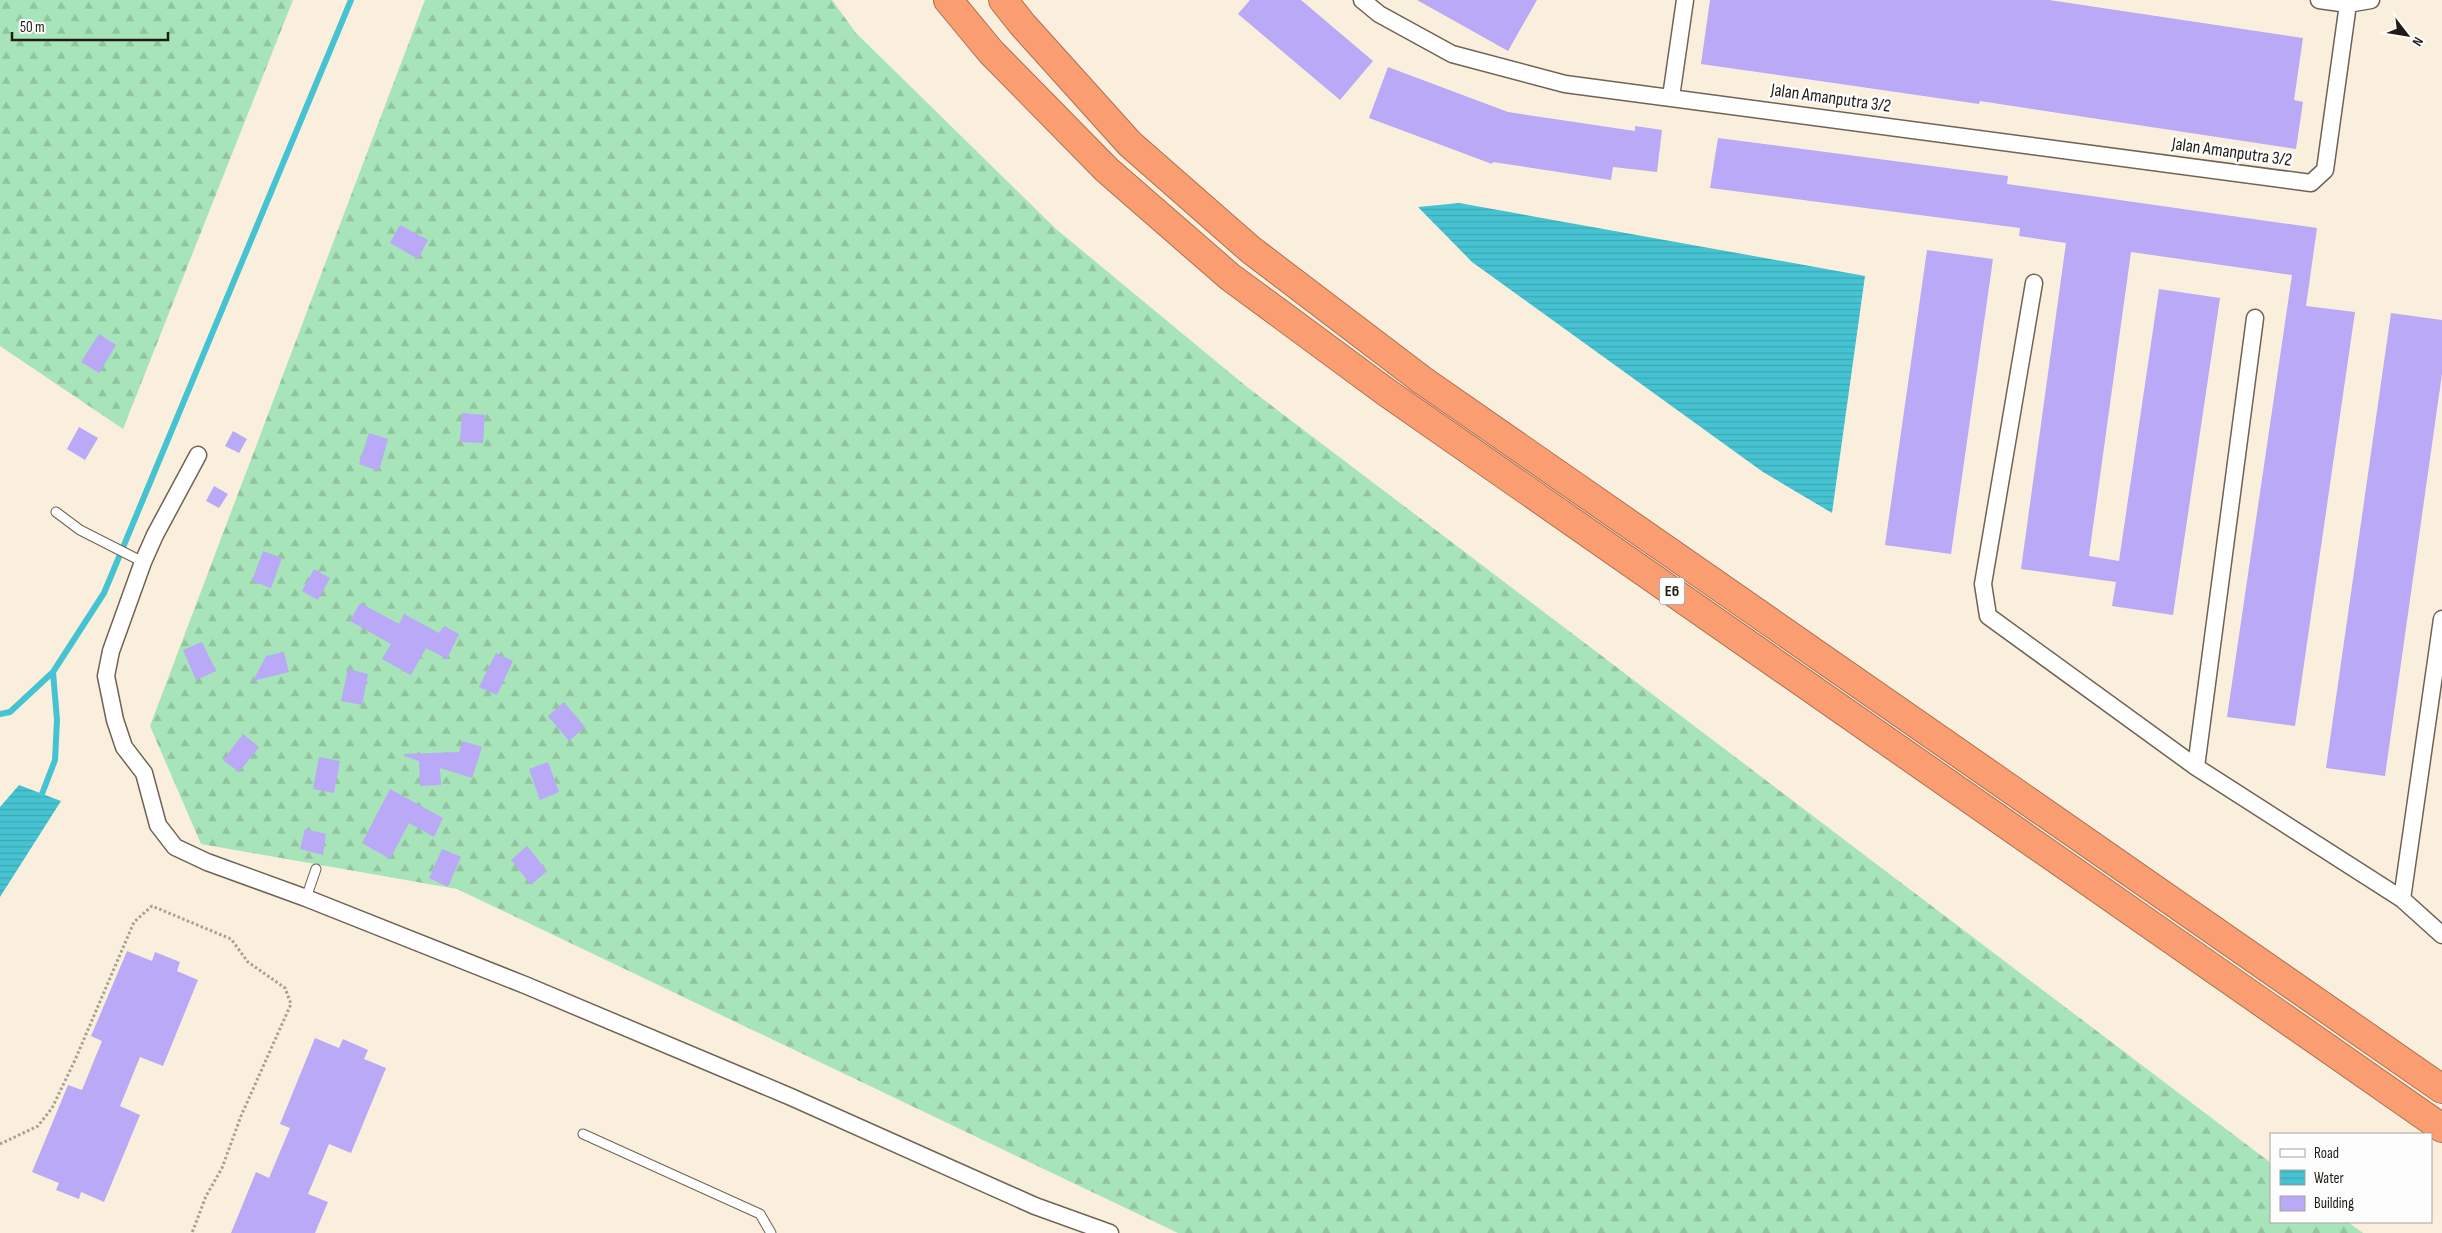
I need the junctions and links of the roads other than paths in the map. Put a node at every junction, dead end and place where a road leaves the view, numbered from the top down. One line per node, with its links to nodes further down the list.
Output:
1 (948, 0): 21 (highway, E6)
2 (1003, 0): 20 (highway, E6)
3 (1362, 0): 8 (street, Jalan Amanputra 3/2)
4 (1685, 0): 8 (street)
5 (2319, 0): 7 (street)
6 (2371, 0): 7 (street)
7 (2348, 4): 8 (street, Jalan Amanputra 3/2)
8 (1671, 97)
9 (2034, 283): 15 (street)
10 (2256, 318): 15 (street)
11 (198, 456): 13 (street)
12 (56, 512): 13 (lane)
13 (143, 562): 17 (street)
14 (2442, 619): 18 (street)
15 (2196, 767): 18 (street)
16 (316, 869): 17 (lane)
17 (306, 898): 24 (street)
18 (2402, 899): 19 (street)
19 (2442, 935)
20 (2442, 1089)
21 (2442, 1128)
22 (583, 1134): 23 (lane)
23 (772, 1233)
24 (1110, 1233)

